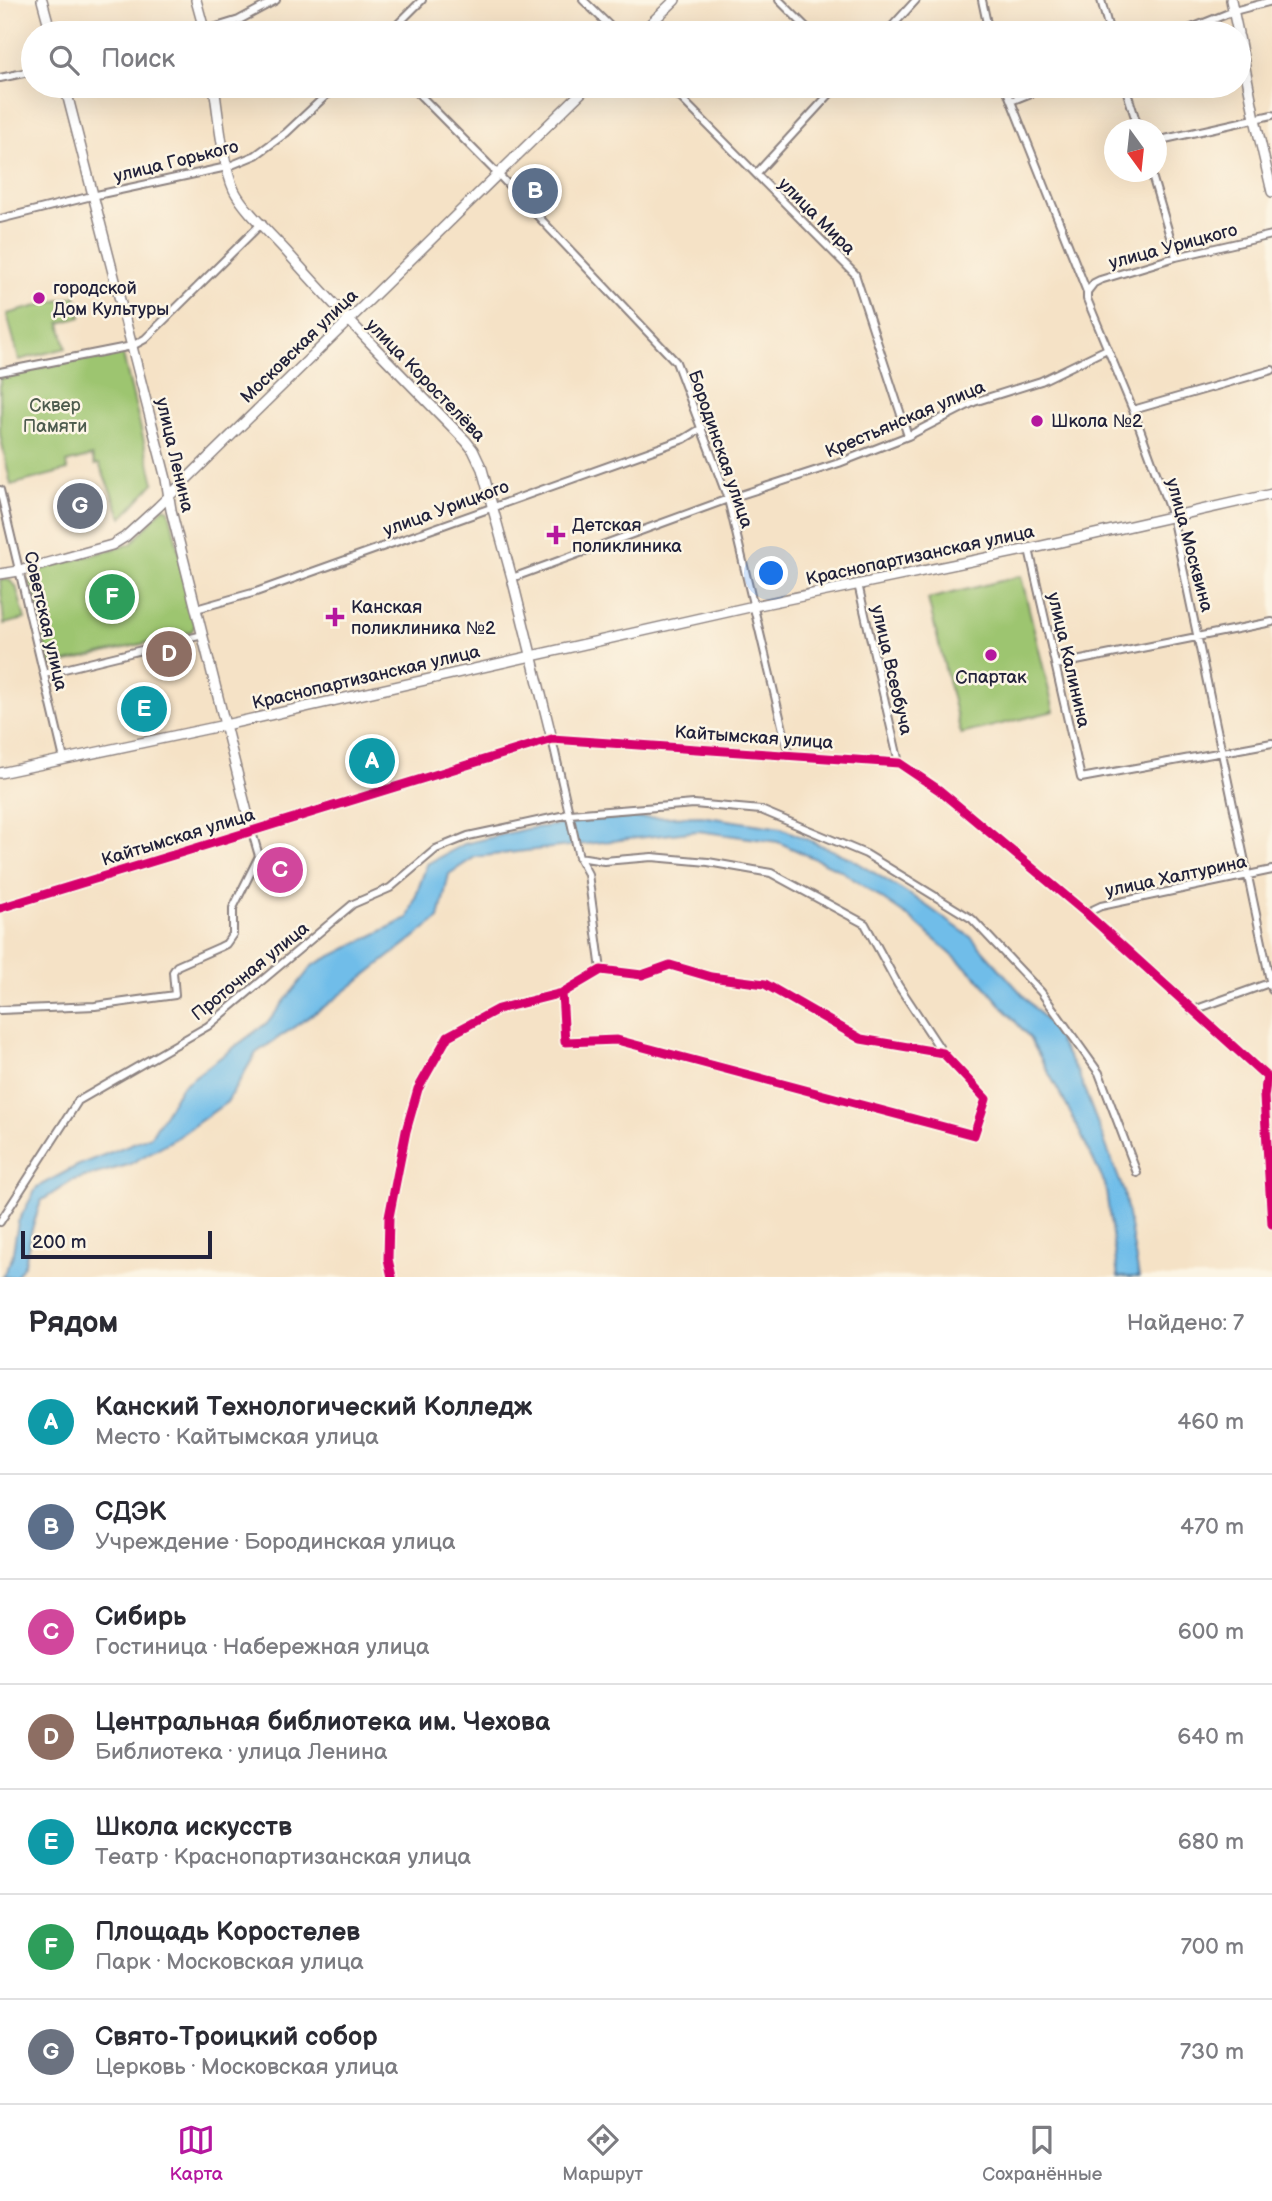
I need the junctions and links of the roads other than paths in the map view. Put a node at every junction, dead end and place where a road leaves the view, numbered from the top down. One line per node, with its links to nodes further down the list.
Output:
1 (42, 0): 14 (street)
2 (197, 0): 15 (street)
3 (276, 0): 16 (street)
4 (422, 0): 17 (street)
5 (583, 0): 18 (street)
6 (675, 0): 19 (street)
7 (779, 0): 20 (street)
8 (916, 0): 21 (street)
9 (982, 0): 22 (street)
10 (1101, 0): 23 (street)
11 (1231, 0): 13 (street)
12 (1272, 1): 13 (street)
13 (1234, 11): 24 (street); 25 (street)
14 (48, 21)
15 (200, 21)
16 (236, 21)
17 (401, 21)
18 (605, 21)
19 (653, 21)
20 (800, 21)
21 (897, 21)
22 (986, 21)
23 (1107, 21)
24 (1209, 21)
25 (1236, 21)
26 (21, 74): 27 (street)
27 (0, 78)
28 (68, 98): 49 (street, улица Ленина)
29 (216, 98): 44 (street, улица Коростелёва)
30 (324, 98): 44 (street, улица Горького)
31 (423, 98): 45 (street, Бородинская улица)
32 (576, 98): 45 (street, Московская улица)
33 (681, 98): 46 (street, улица Мира)
34 (826, 98): 46 (street)
35 (1010, 98): 39 (street, улица Москвина)
36 (1018, 98): 39 (street)
37 (1129, 98): 41 (street)
38 (1251, 98): 42 (street)
39 (1011, 101): 54 (street, улица Москвина)
40 (1272, 114): 42 (street)
41 (1136, 119)
42 (1255, 119): 43 (street); 48 (street)
43 (1167, 139)
44 (227, 167): 49 (street, улица Горького); 51 (street, улица Коростелёва)
45 (498, 174): 55 (street, Московская улица); 61 (street, Бородинская улица)
46 (756, 174): 62 (street, улица Мира)
47 (1154, 182): 53 (street)
48 (1272, 192)
49 (92, 196): 50 (street, улица Горького); 56 (street, улица Ленина)
50 (0, 219)
51 (262, 223): 55 (street, улица Коростелёва); 56 (street)
52 (1272, 235): 53 (street, улица Урицкого)
53 (1176, 257): 54 (street, улица Урицкого)
54 (1087, 292): 57 (street, улица Москвина)
55 (348, 322): 65 (street, Московская улица); 67 (street, улица Коростелёва)
56 (132, 346): 59 (street); 65 (street, улица Ленина)
57 (1107, 349): 60 (street, улица Москвина); 62 (street, Крестьянская улица)
58 (1272, 370): 60 (street)
59 (0, 372)
60 (1133, 410): 68 (street, улица Москвина)
61 (702, 428): 66 (street, Бородинская улица); 67 (street, улица Урицкого)
62 (908, 436): 66 (street, Крестьянская улица)
63 (0, 490): 70 (street, Советская улица)
64 (1272, 494): 68 (street, Краснопартизанская улица)
65 (168, 496): 70 (street, Московская улица); 75 (street, улица Ленина)
66 (728, 499): 72 (street, Крестьянская улица); 74 (street, Бородинская улица)
67 (492, 506): 72 (street, улица Коростелёва); 75 (street, улица Урицкого)
68 (1172, 516): 69 (street, Краснопартизанская улица); 78 (street, улица Москвина)
69 (1030, 549): 73 (street, Краснопартизанская улица); 80 (street, улица Калинина)
70 (19, 571): 71 (street, Московская улица); 81 (street, Советская улица)
71 (0, 574)
72 (512, 578): 79 (street, улица Коростелёва)
73 (858, 584): 74 (street, Краснопартизанская улица); 88 (street, улица Всеобуча)
74 (754, 606): 79 (street, Краснопартизанская улица); 86 (street, Бородинская улица)
75 (196, 609): 77 (street, улица Ленина)
76 (1272, 622): 78 (street)
77 (203, 635): 81 (street); 82 (street, улица Ленина)
78 (1199, 637): 80 (street); 85 (street, улица Москвина)
79 (531, 657): 82 (street, Краснопартизанская улица); 83 (street, улица Коростелёва)
80 (1056, 665): 85 (street, улица Калинина)
81 (44, 674): 87 (street, Советская улица)
82 (225, 725): 87 (street, Краснопартизанская улица); 91 (street, улица Ленина)
83 (552, 738): 86 (street, Кайтымская улица); 90 (street, улица Коростелёва); 91 (street, Кайтымская улица)
84 (1272, 743): 85 (street)
85 (1222, 752): 94 (street, улица Москвина)
86 (789, 755): 88 (street, Кайтымская улица)
87 (64, 760): 89 (street, Краснопартизанская улица)
88 (899, 763): 96 (street, Кайтымская улица)
89 (0, 773)
90 (569, 814): 92 (street, улица Коростелёва); 104 (street, Проточная улица); 105 (street, Проточная улица)
91 (252, 832): 95 (street, Кайтымская улица); 100 (street)
92 (579, 858): 97 (street, улица Коростелёва); 102 (street)
93 (1272, 870): 94 (street, улица Халтурина)
94 (1247, 875): 96 (street, улица Халтурина); 98 (street, улица Москвина)
95 (0, 908)
96 (1086, 913): 101 (street, Кайтымская улица)
97 (601, 970): 99 (street); 102 (street)
98 (1271, 985): 101 (street)
99 (562, 993): 102 (street); 107 (street)
100 (0, 1010)
101 (1191, 1010): 103 (street, Кайтымская улица)
102 (943, 1054)
103 (1270, 1078): 106 (street, Кайтымская улица)
104 (1137, 1173)
105 (0, 1222)
106 (1272, 1224)
107 (391, 1277)

